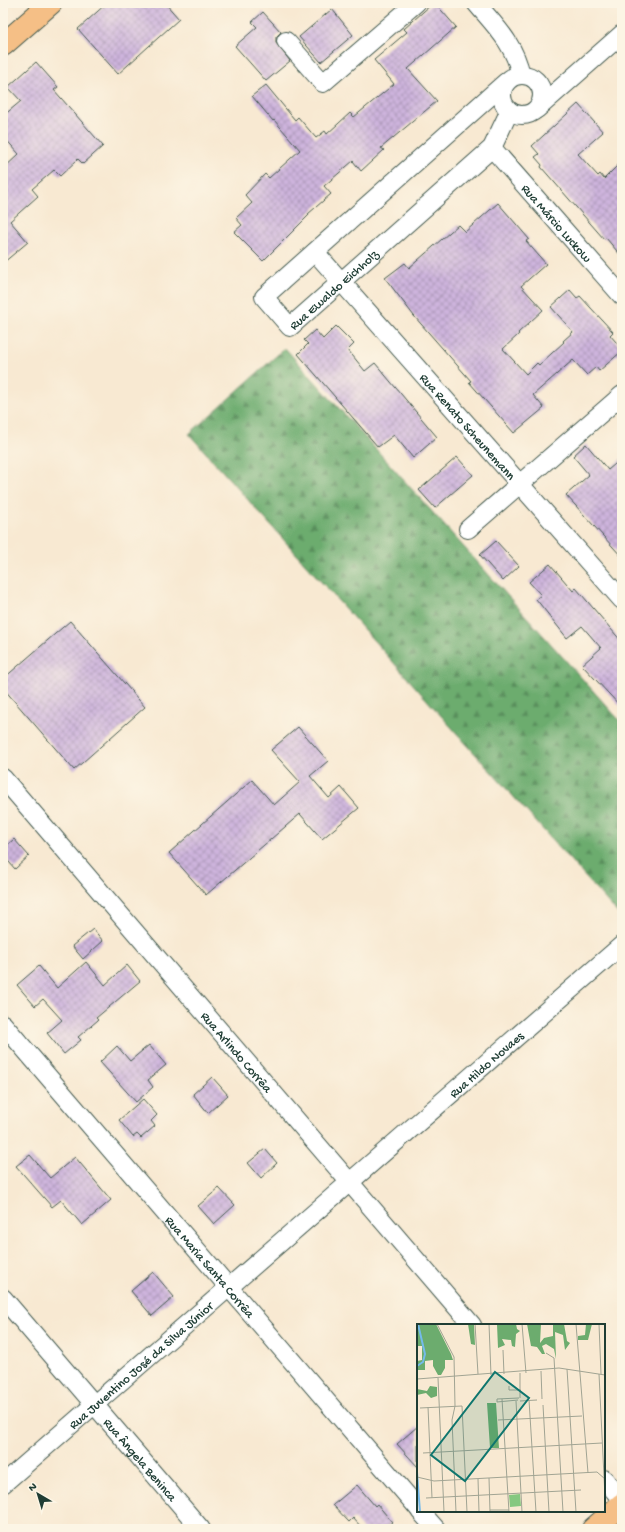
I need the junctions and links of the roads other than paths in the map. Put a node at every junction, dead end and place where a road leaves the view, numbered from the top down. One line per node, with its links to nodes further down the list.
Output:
1 (51, 3): 6 (main road)
2 (416, 3): 5 (street)
3 (476, 3): 7 (street)
4 (622, 34): 8 (street)
5 (286, 41)
6 (3, 45)
7 (513, 78): 8 (street); 9 (street); 11 (street, Rua Ewaldo Eichholz)
8 (536, 110): 9 (street)
9 (509, 112): 10 (street, Rua Ewaldo Eichholz)
10 (492, 148): 12 (street, Rua Ewaldo Eichholz); 13 (street, Rua Márcio Luckow)
11 (315, 252): 12 (street, Rua Renato Scheunemann); 12 (street, Rua Ewaldo Eichholz)
12 (342, 282): 15 (street, Rua Renato Scheunemann)
13 (622, 296)
14 (622, 395): 15 (street)
15 (520, 484): 16 (street); 17 (street, Rua Renato Scheunemann)
16 (468, 529)
17 (622, 600)
18 (3, 778): 21 (street, Rua Arlindo Corrêa)
19 (622, 945): 21 (street, Rua Hildo Novaes)
20 (3, 1024): 22 (street, Rua Maria Santa Corrêa)
21 (350, 1182): 22 (street, Rua Juventino José da Silva Júnior); 24 (street, Rua Arlindo Corrêa)
22 (229, 1288): 25 (street, Rua Juventino José da Silva Júnior); 30 (street, Rua Maria Santa Corrêa)
23 (3, 1298): 25 (street, Rua Ângela Beninca)
24 (471, 1324)
25 (94, 1405): 27 (street, Rua Juventino José da Silva Júnior); 32 (street, Rua Ângela Beninca)
26 (605, 1480): 28 (street)
27 (3, 1484)
28 (622, 1500)
29 (622, 1504): 34 (main road)
30 (417, 1507)
31 (421, 1512): 33 (street)
32 (201, 1529)
33 (436, 1529)
34 (593, 1529)

